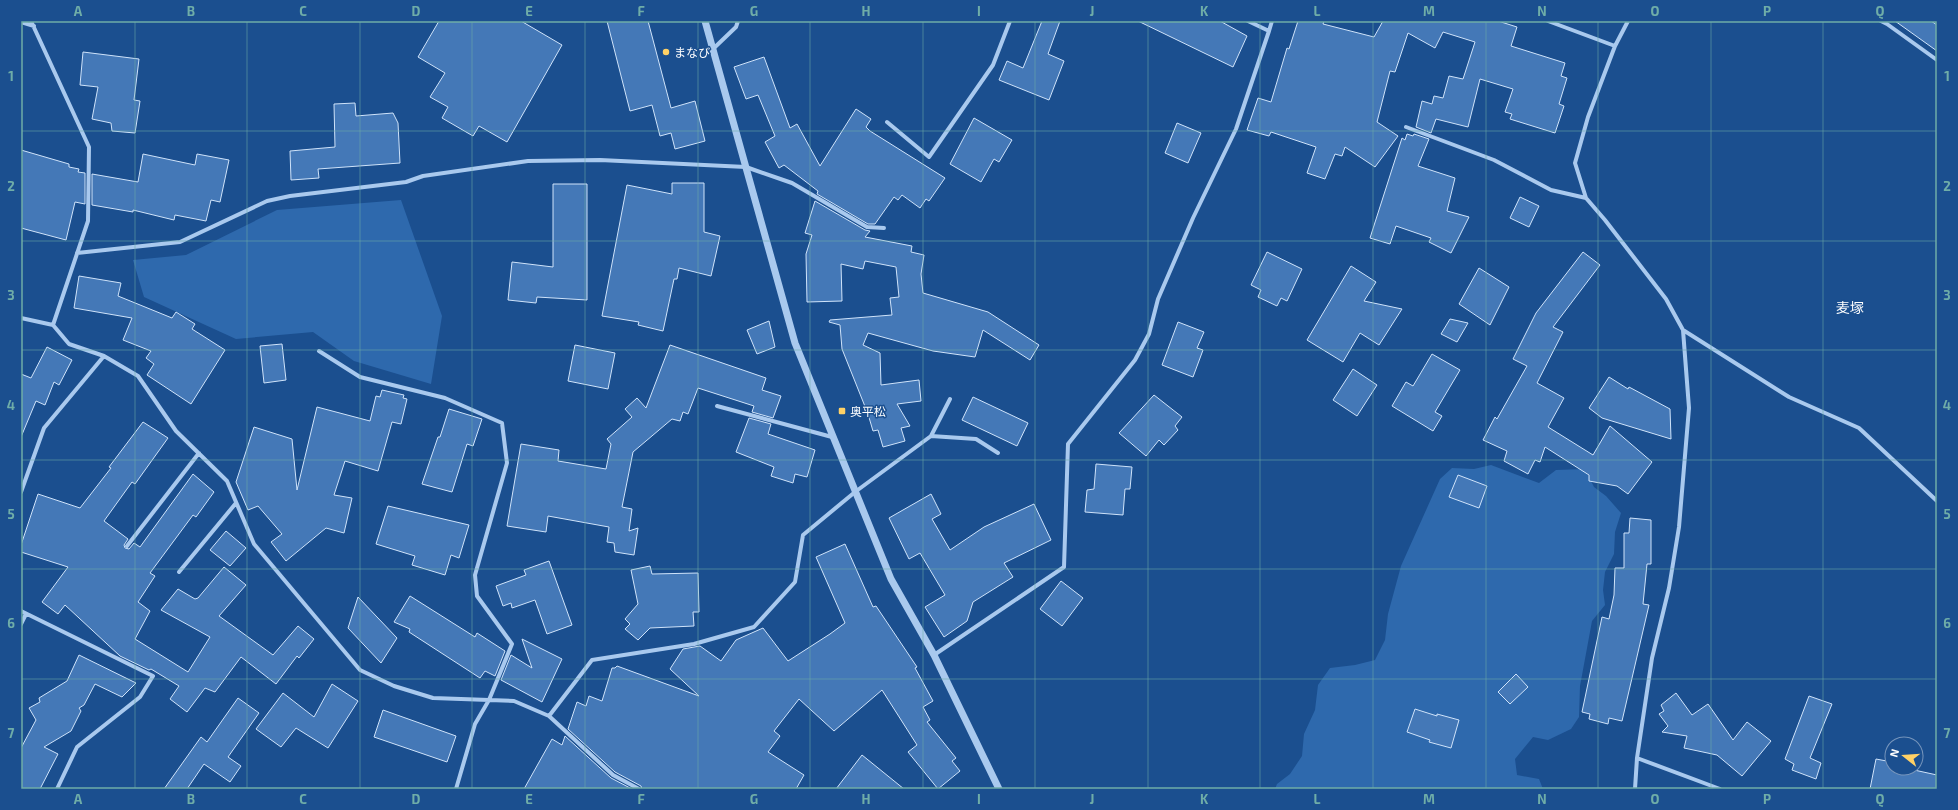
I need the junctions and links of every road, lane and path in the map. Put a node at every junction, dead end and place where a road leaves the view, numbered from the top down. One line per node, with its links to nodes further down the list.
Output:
1 (31, 21): 11 (street)
2 (705, 21): 14 (street)
3 (738, 21): 14 (street)
4 (1010, 21): 16 (street)
5 (1248, 21): 12 (street)
6 (1272, 21): 12 (street)
7 (1548, 21): 13 (street)
8 (1628, 21): 13 (street)
9 (1881, 21): 15 (street)
10 (21, 22): 11 (street)
11 (34, 26): 21 (street)
12 (1269, 31): 42 (street)
13 (1615, 46): 19 (street)
14 (714, 48): 18 (street)
15 (1937, 60)
16 (886, 122)
17 (1406, 127): 19 (street)
18 (746, 167): 20 (street); 21 (street); 30 (street)
19 (1586, 198): 24 (street)
20 (884, 228)
21 (77, 253): 23 (street)
22 (21, 318): 23 (street)
23 (53, 325): 26 (street)
24 (1683, 330): 35 (street); 45 (street)
25 (318, 351): 43 (street)
26 (104, 356): 32 (street); 33 (street)
27 (950, 399): 29 (street)
28 (717, 406): 30 (street)
29 (931, 436): 31 (street); 34 (street)
30 (832, 437): 34 (street)
31 (998, 452)
32 (199, 453): 36 (street); 37 (street)
33 (21, 492)
34 (855, 492): 42 (street); 44 (street)
35 (1937, 501)
36 (236, 503): 38 (street); 43 (street)
37 (127, 546)
38 (179, 572)
39 (21, 611): 40 (street)
40 (26, 614): 41 (street); 46 (street)
41 (21, 624)
42 (934, 655): 49 (street)
43 (489, 700): 44 (street); 47 (street)
44 (549, 716): 48 (street)
45 (1637, 758): 50 (street); 51 (street)
46 (57, 789)
47 (456, 789)
48 (639, 789)
49 (999, 789)
50 (1635, 789)
51 (1720, 789)

